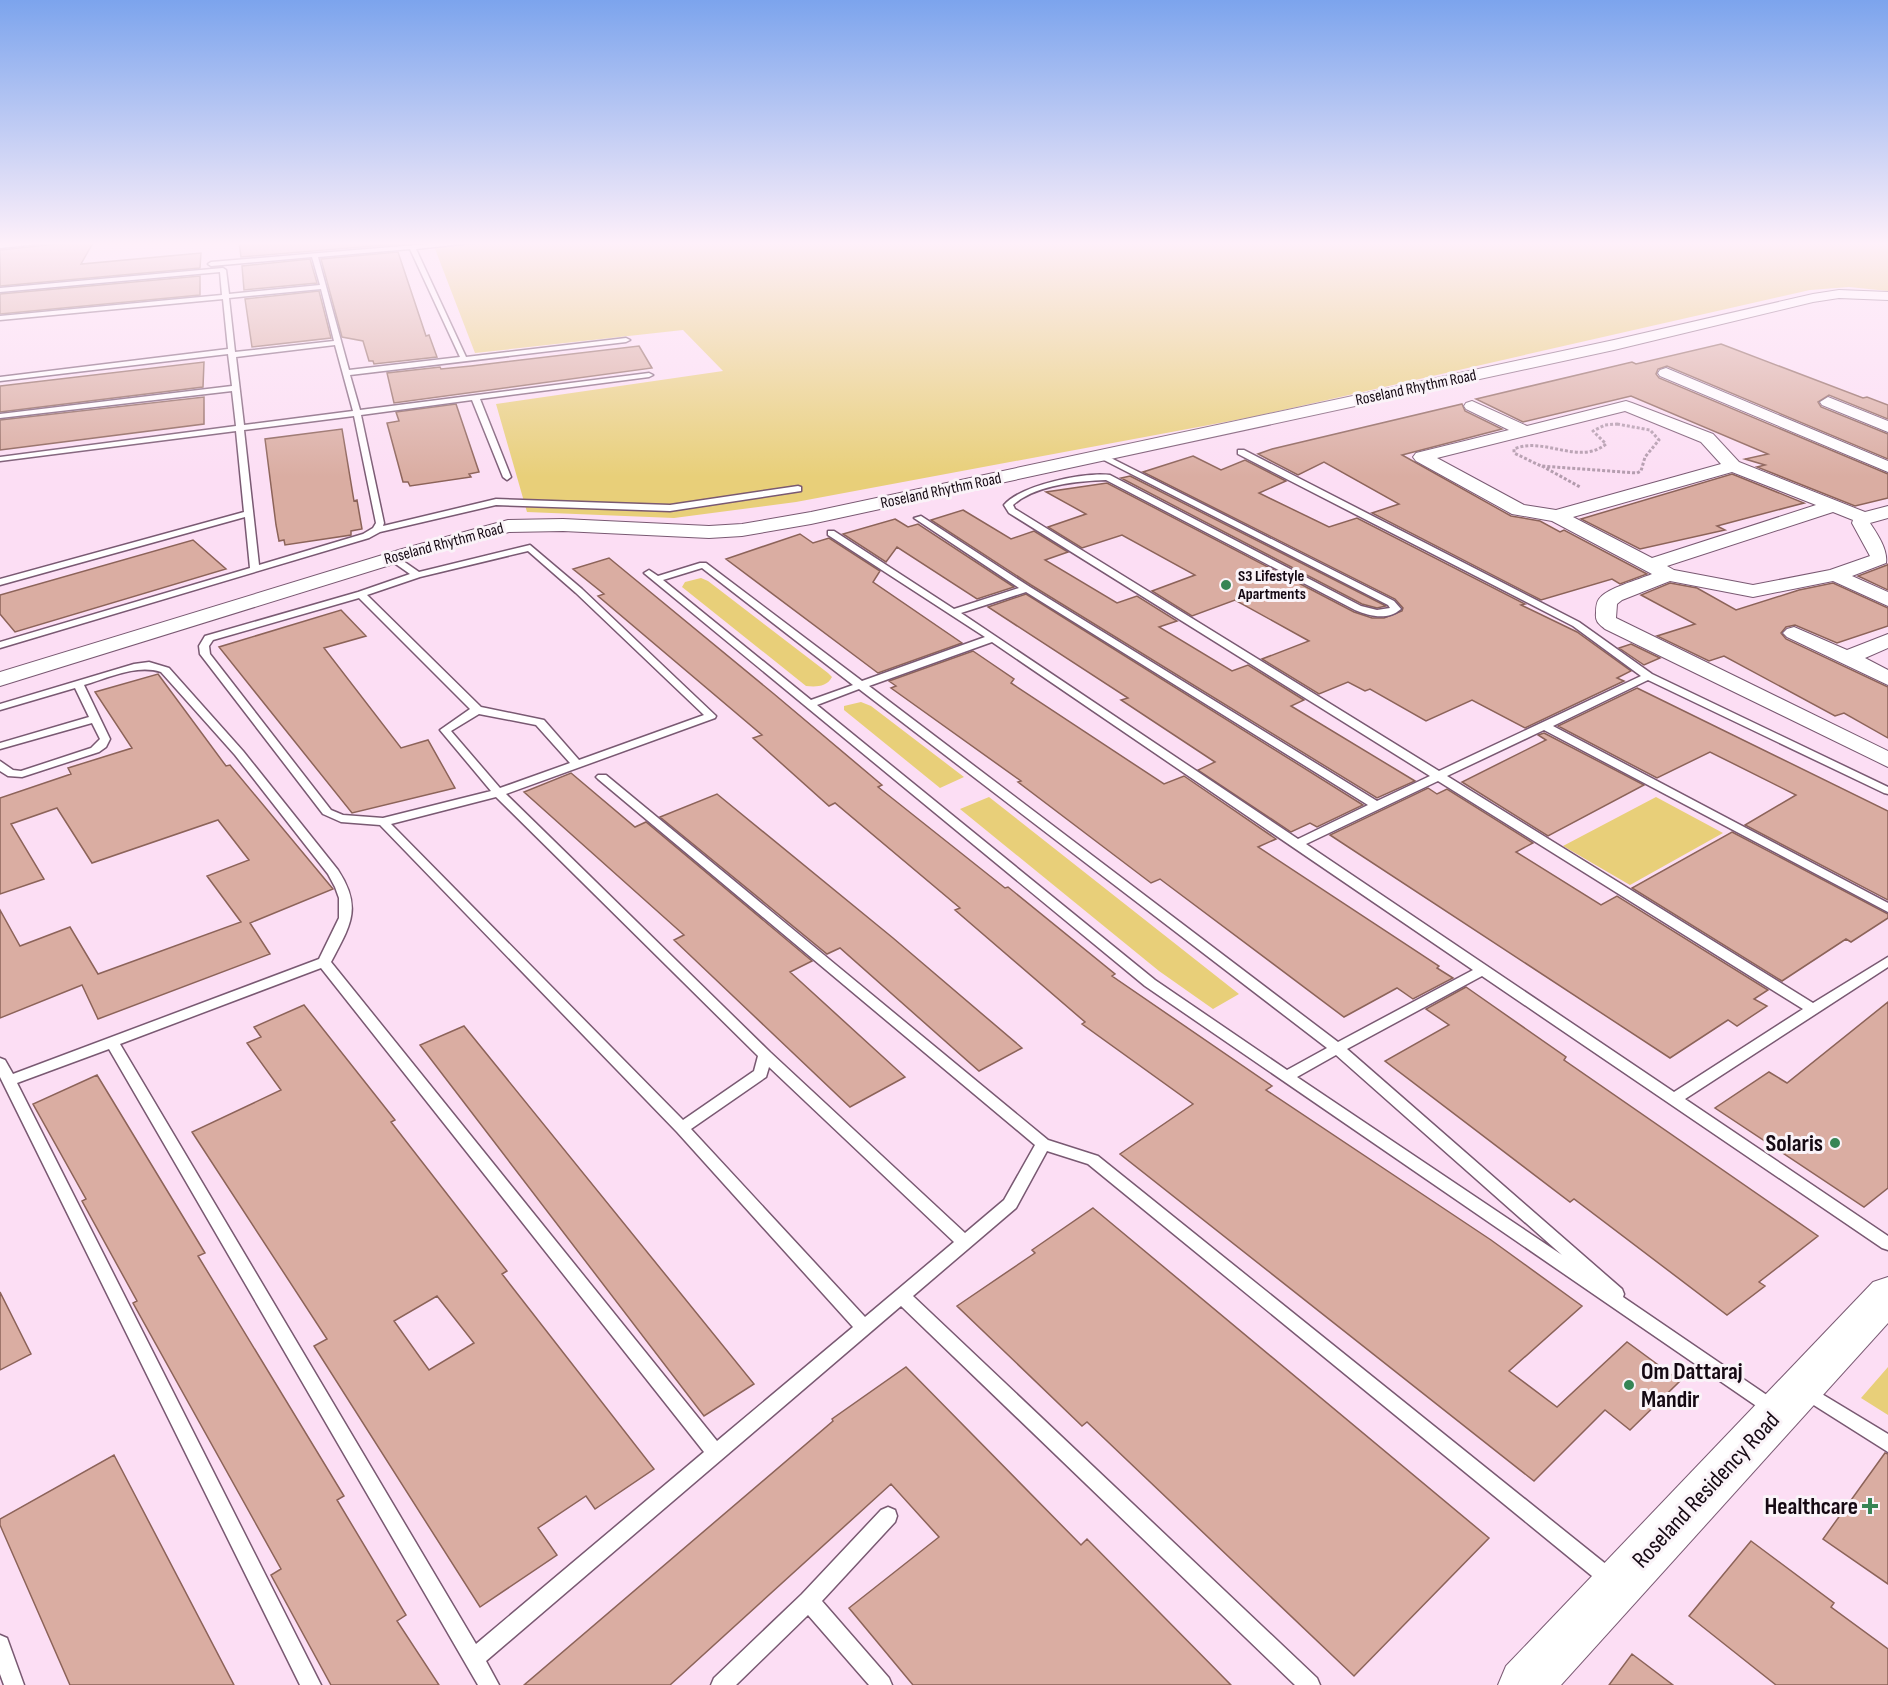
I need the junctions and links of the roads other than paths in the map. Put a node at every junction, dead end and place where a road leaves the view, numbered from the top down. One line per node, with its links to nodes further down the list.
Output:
1 (228, 320): 7 (lane)
2 (332, 320): 6 (lane)
3 (446, 320): 8 (lane)
4 (1721, 320): 23 (street, Roseland Rhythm Road)
5 (626, 340): 8 (lane)
6 (338, 344): 7 (lane); 9 (lane)
7 (232, 353): 12 (lane); 13 (lane)
8 (465, 359): 9 (lane)
9 (346, 373): 17 (lane)
10 (1666, 373): 26 (street)
11 (649, 375): 14 (lane)
12 (0, 379)
13 (236, 388): 18 (lane); 20 (lane)
14 (475, 397): 17 (lane); 27 (lane)
15 (1828, 402): 19 (street)
16 (1472, 406): 21 (street)
17 (357, 413): 20 (lane); 35 (lane)
18 (0, 416)
19 (1888, 427)
20 (240, 428): 24 (lane); 31 (lane)
21 (1524, 431): 25 (street); 32 (street)
22 (1241, 452): 52 (lane)
23 (1101, 455): 37 (street, Roseland Rhythm Road); 67 (lane)
24 (0, 459)
25 (1733, 466): 29 (street); 32 (street)
26 (1888, 467)
27 (507, 477)
28 (798, 489): 35 (lane)
29 (1833, 506): 34 (street); 39 (street)
30 (1888, 512): 34 (street)
31 (249, 513): 38 (lane); 42 (lane)
32 (1557, 516): 39 (street)
33 (918, 518): 43 (lane)
34 (1864, 518): 41 (street)
35 (377, 530): 38 (lane)
36 (831, 533): 46 (lane)
37 (393, 558): 40 (lane); 54 (street, Roseland Rhythm Road)
38 (255, 569): 50 (lane)
39 (1659, 570): 41 (street); 63 (street)
40 (417, 575): 44 (lane); 64 (lane)
41 (1835, 575): 45 (street)
42 (0, 582)
43 (1027, 589): 46 (lane); 70 (lane)
44 (361, 594): 59 (lane); 71 (lane)
45 (1888, 600)
46 (953, 612): 48 (lane)
47 (1794, 633): 51 (street)
48 (993, 638): 56 (lane); 72 (lane)
49 (1888, 640): 51 (street)
50 (0, 645)
51 (1847, 658): 53 (street)
52 (1648, 676): 61 (lane); 68 (lane)
53 (1888, 678)
54 (0, 679)
55 (78, 684): 58 (lane); 60 (lane); 75 (lane)
56 (861, 685): 57 (lane); 57 (lane); 79 (lane)
57 (809, 704): 82 (lane)
58 (0, 708)
59 (477, 710): 64 (lane); 69 (lane)
60 (95, 719): 62 (lane); 65 (lane)
61 (1543, 725): 67 (lane); 73 (lane)
62 (0, 746)
63 (1888, 760)
64 (576, 763): 69 (lane)
65 (0, 764)
66 (602, 777): 86 (lane)
67 (1438, 778): 70 (lane); 77 (lane)
68 (1888, 791)
69 (498, 793): 71 (lane); 80 (lane)
70 (1375, 806): 72 (lane)
71 (383, 822): 85 (lane)
72 (1296, 844): 76 (lane)
73 (1888, 908)
74 (1888, 961): 84 (lane)
75 (324, 962): 78 (lane); 95 (lane)
76 (1483, 970): 79 (lane); 84 (lane)
77 (1813, 1009)
78 (112, 1042): 83 (lane); 100 (lane)
79 (1338, 1049): 82 (lane); 92 (lane)
80 (765, 1055): 85 (lane); 87 (lane)
81 (0, 1063): 83 (lane)
82 (1287, 1076): 92 (lane)
83 (9, 1081): 102 (lane)
84 (1674, 1099): 88 (lane)
85 (682, 1128): 91 (lane)
86 (1043, 1144): 87 (lane); 97 (lane)
87 (965, 1243): 90 (lane)
88 (1888, 1244)
89 (1888, 1294): 93 (street, Roseland Residency Road)
90 (902, 1296): 91 (lane); 106 (lane)
91 (864, 1328): 95 (lane)
92 (1655, 1328): 93 (lane)
93 (1790, 1400): 94 (lane); 97 (street, Roseland Residency Road)
94 (1888, 1444)
95 (716, 1454): 100 (lane)
96 (888, 1516): 98 (lane)
97 (1617, 1586): 107 (street, Roseland Residency Road)
98 (809, 1601): 104 (lane); 105 (lane)
99 (0, 1645): 101 (lane)
100 (473, 1659): 103 (lane)
101 (14, 1685)
102 (311, 1685)
103 (489, 1685)
104 (721, 1685)
105 (882, 1685)
106 (1310, 1685)
107 (1525, 1685)

